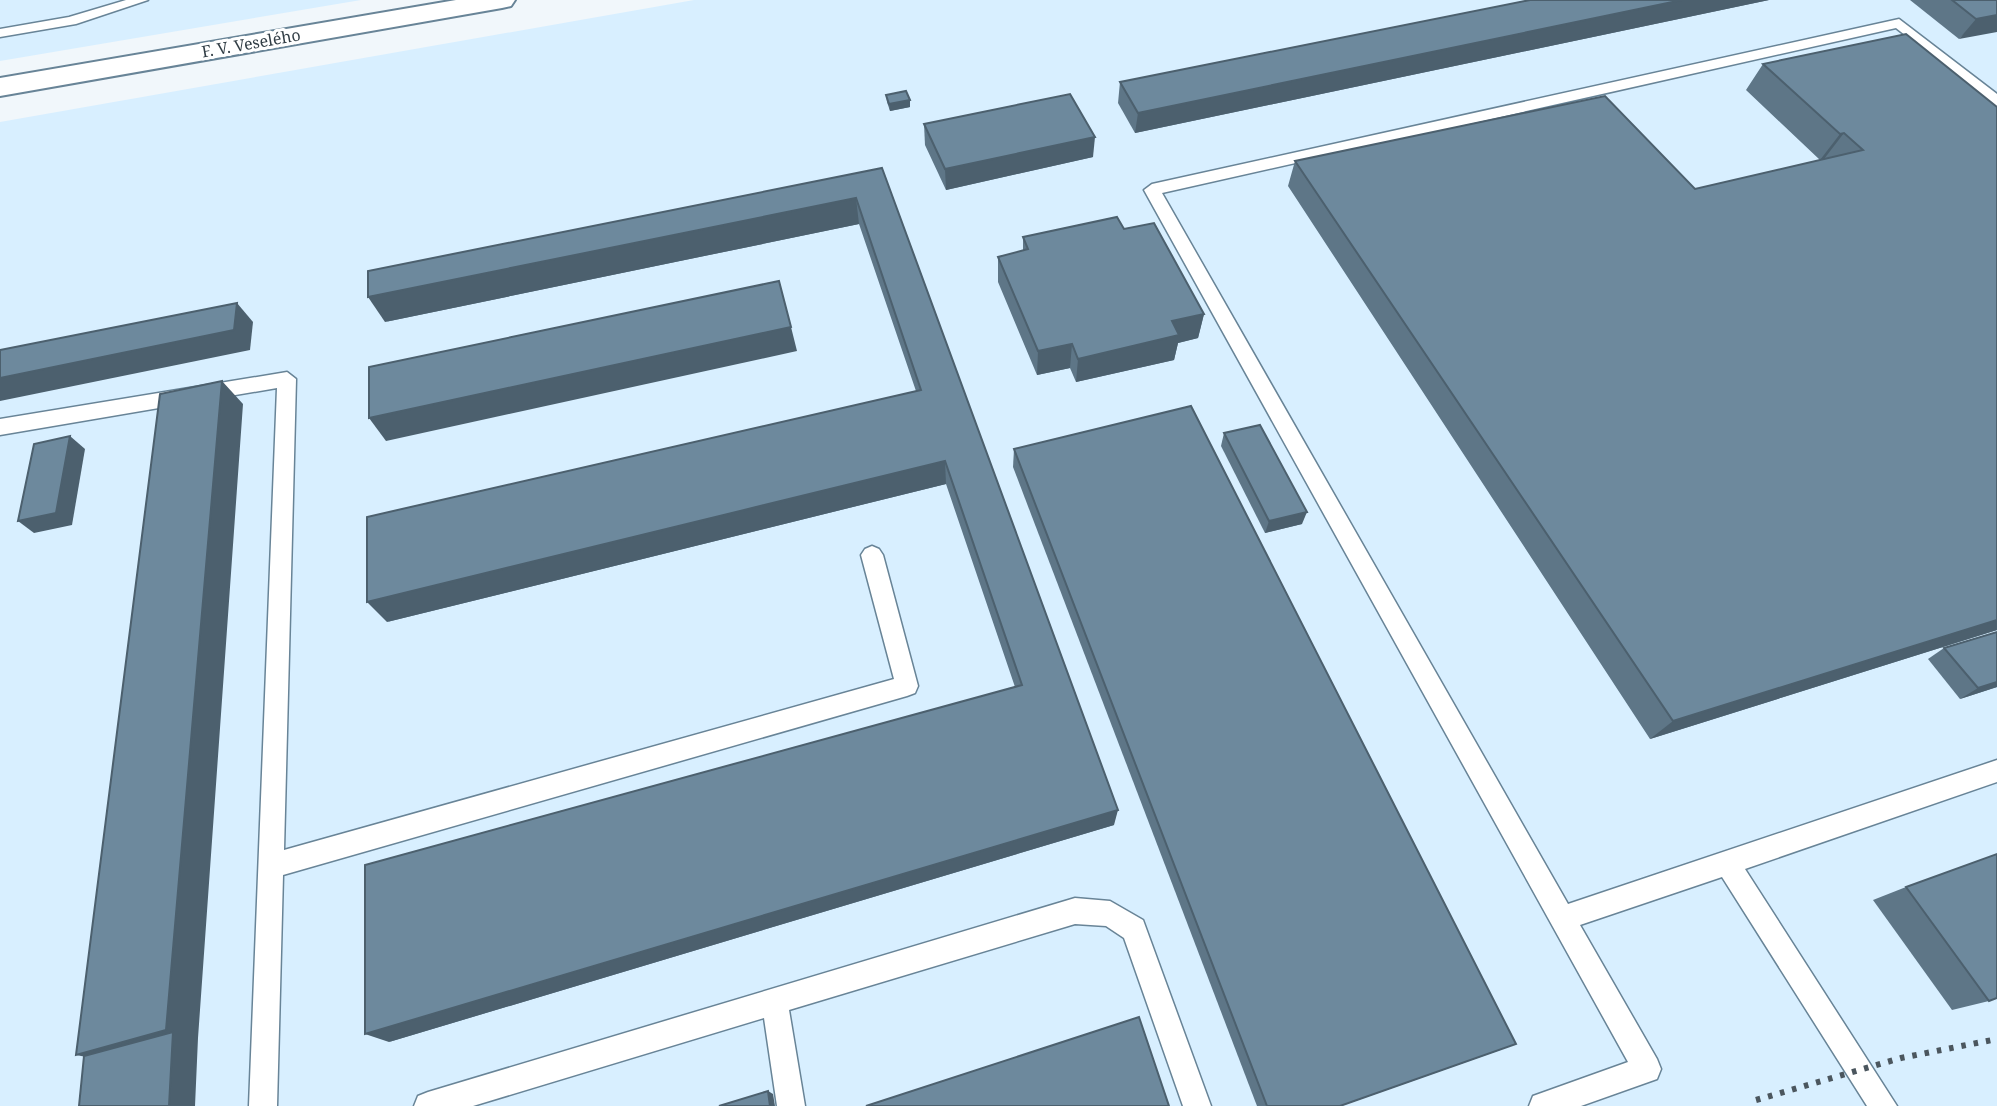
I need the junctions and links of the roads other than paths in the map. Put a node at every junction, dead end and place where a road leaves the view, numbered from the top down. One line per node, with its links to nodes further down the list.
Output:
1 (141, 0): 3 (lane)
2 (502, 0): 4 (street, F. V. Veselého)
3 (0, 33)
4 (0, 87)
5 (1997, 102): 11 (lane)
6 (0, 427): 10 (lane)
7 (872, 555): 10 (lane)
8 (1997, 771): 9 (lane)
9 (1727, 863): 11 (lane); 18 (lane)
10 (270, 866): 13 (lane)
11 (1562, 919): 17 (lane)
12 (775, 1002): 14 (lane); 15 (lane); 16 (lane)
13 (263, 1106)
14 (428, 1106)
15 (791, 1106)
16 (1198, 1106)
17 (1543, 1106)
18 (1883, 1106)

